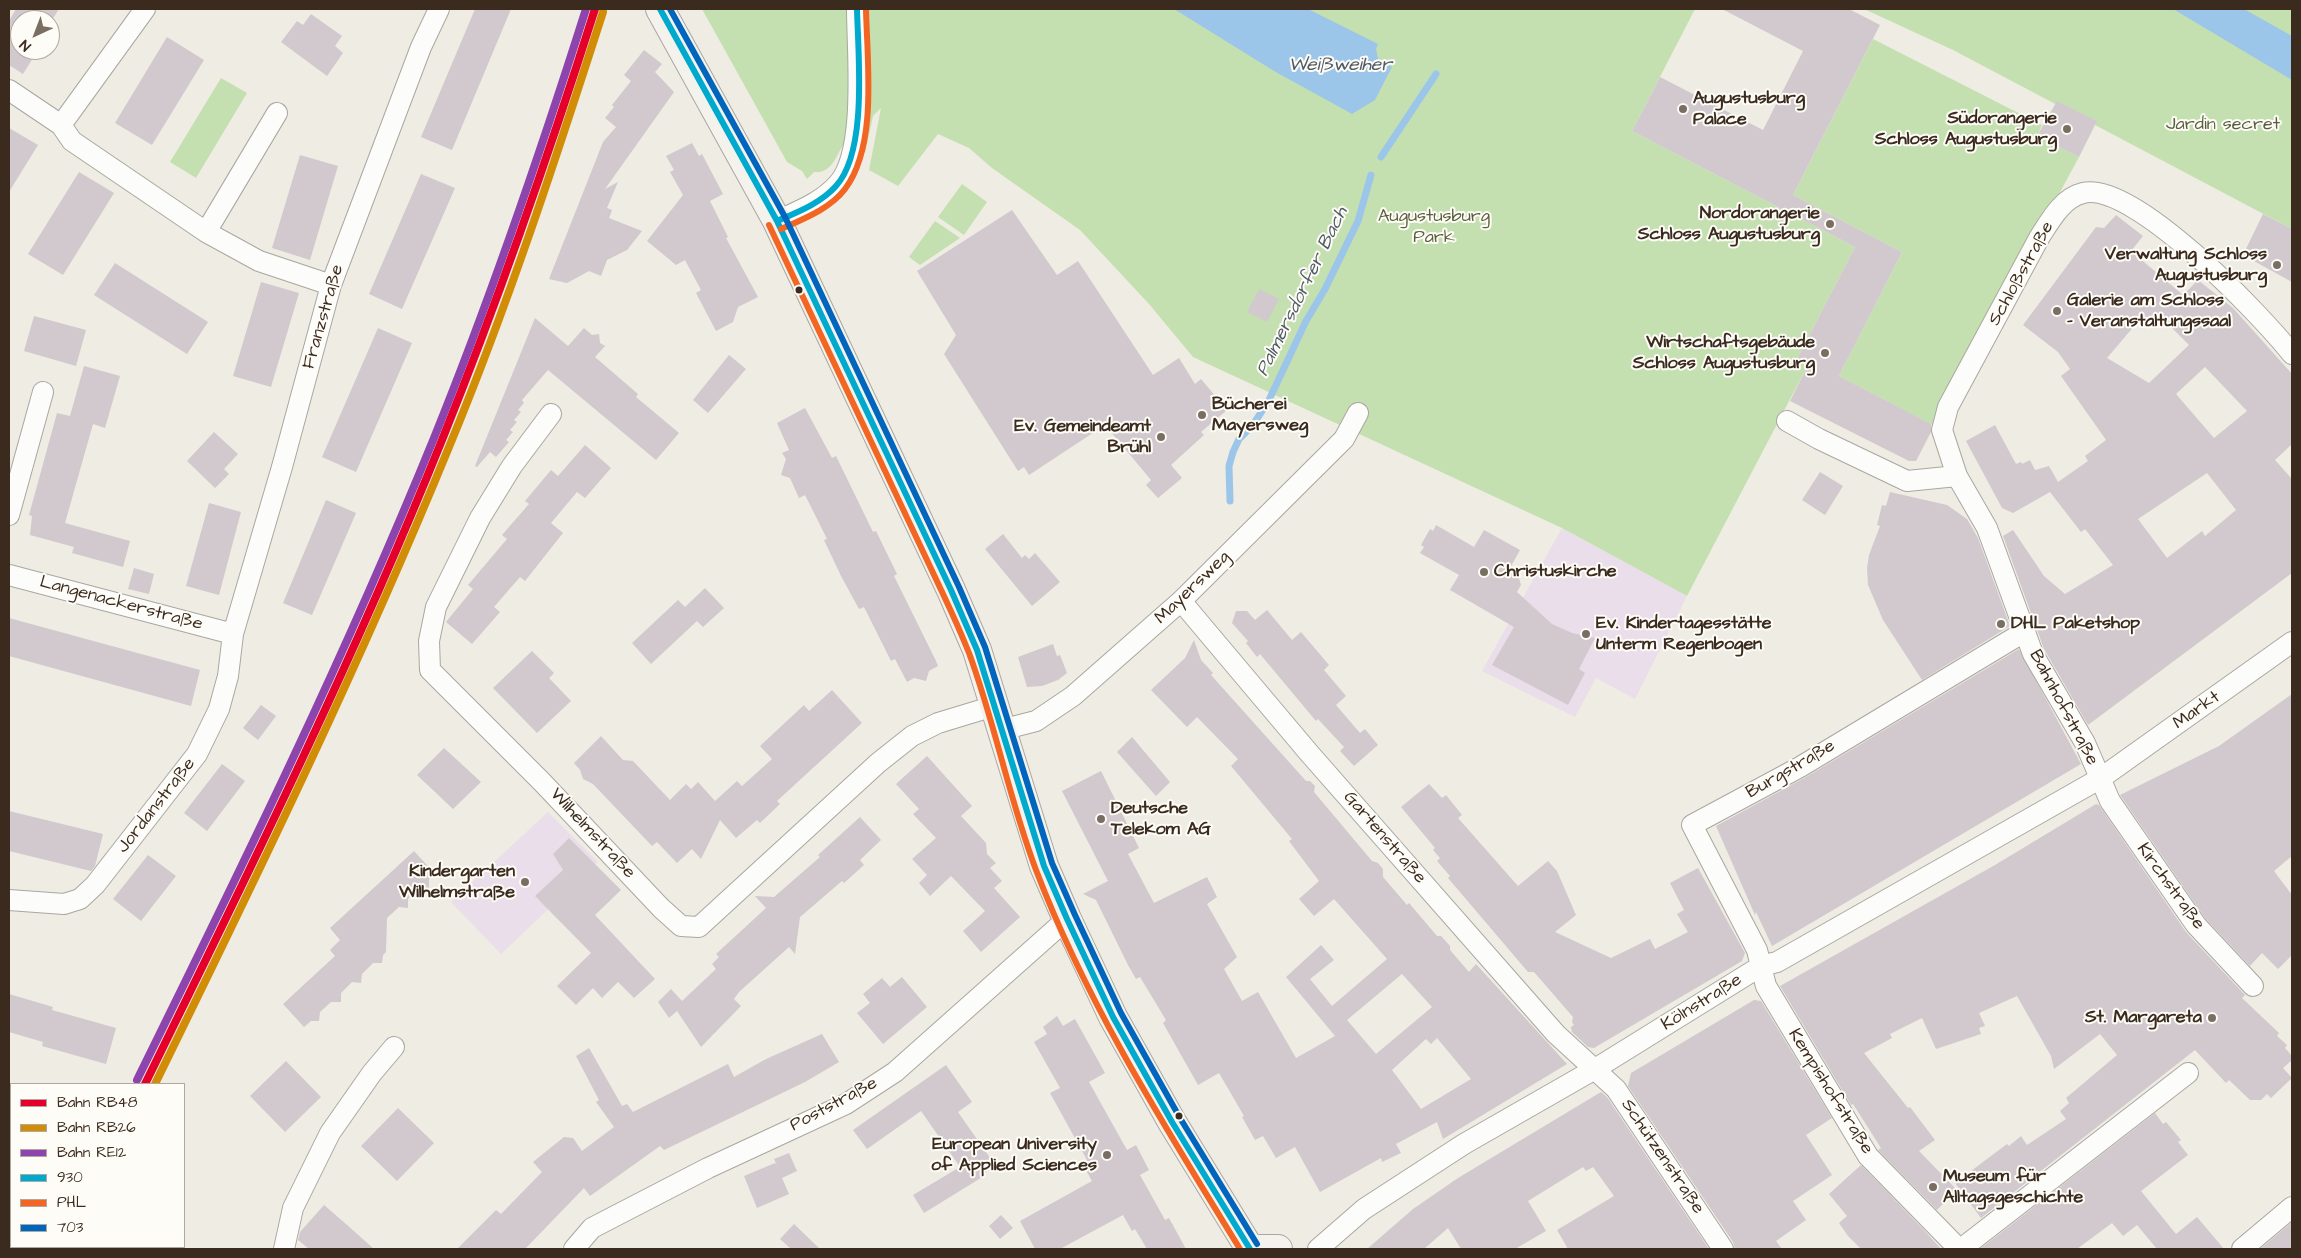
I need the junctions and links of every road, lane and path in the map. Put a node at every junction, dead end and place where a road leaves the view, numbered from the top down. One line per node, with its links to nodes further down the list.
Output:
1 (145, 9): 7 (street)
2 (438, 9): 10 (street, Franzstraße)
3 (660, 9): 8 (main road)
4 (857, 9): 8 (street)
5 (9, 90): 7 (street)
6 (277, 113): 9 (street)
7 (61, 125): 9 (street)
8 (777, 221): 23 (main road)
9 (206, 232): 10 (street)
10 (331, 285): 21 (street, Franzstraße)
11 (2292, 354): 16 (street, Schloßstraße)
12 (43, 392): 17 (street)
13 (1358, 413): 19 (street, Mayersweg)
14 (551, 414): 23 (street, Wilhelmstraße)
15 (1787, 420): 16 (street)
16 (1957, 476): 20 (street, Bahnhofstraße)
17 (9, 515)
18 (9, 575): 21 (street, Langenackerstraße)
19 (1181, 601): 23 (street, Mayersweg); 30 (street, Gartenstraße)
20 (2024, 632): 24 (street, Bahnhofstraße); 27 (street, Burgstraße)
21 (233, 634): 25 (street, Jordanstraße)
22 (2292, 642): 24 (street, Markt)
23 (998, 718): 26 (main road)
24 (2101, 778): 27 (street, Kölnstraße); 28 (street, Kirchstraße)
25 (9, 900)
26 (1067, 919): 34 (street, Poststraße); 35 (main road)
27 (1761, 966): 30 (street, Kölnstraße); 40 (street, Kempishofstraße)
28 (2253, 986)
29 (394, 1047): 33 (street)
30 (1595, 1069): 38 (street, Kölnstraße); 39 (street, Schützenstraße)
31 (2188, 1073): 40 (street)
32 (2292, 1207): 41 (street)
33 (284, 1249)
34 (574, 1249)
35 (1250, 1249)
36 (1260, 1249): 37 (main road)
37 (1278, 1249)
38 (1318, 1249)
39 (1723, 1249)
40 (1960, 1249)
41 (2242, 1249)

